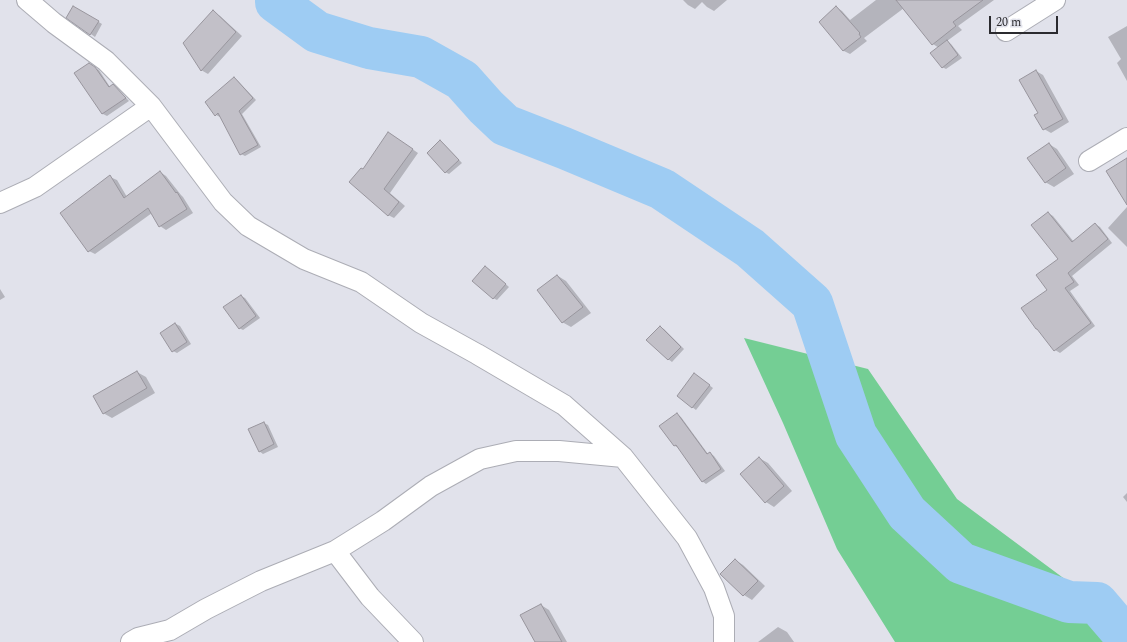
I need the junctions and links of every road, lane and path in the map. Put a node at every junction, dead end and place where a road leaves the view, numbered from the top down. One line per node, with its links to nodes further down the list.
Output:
1 (27, 0): 4 (street)
2 (1055, 0): 3 (street)
3 (1006, 31)
4 (151, 106): 7 (street); 8 (street)
5 (1127, 138): 6 (street)
6 (1089, 161)
7 (0, 203)
8 (623, 457): 9 (street); 12 (street)
9 (335, 551): 10 (street); 11 (street)
10 (131, 642)
11 (413, 642)
12 (724, 642)

